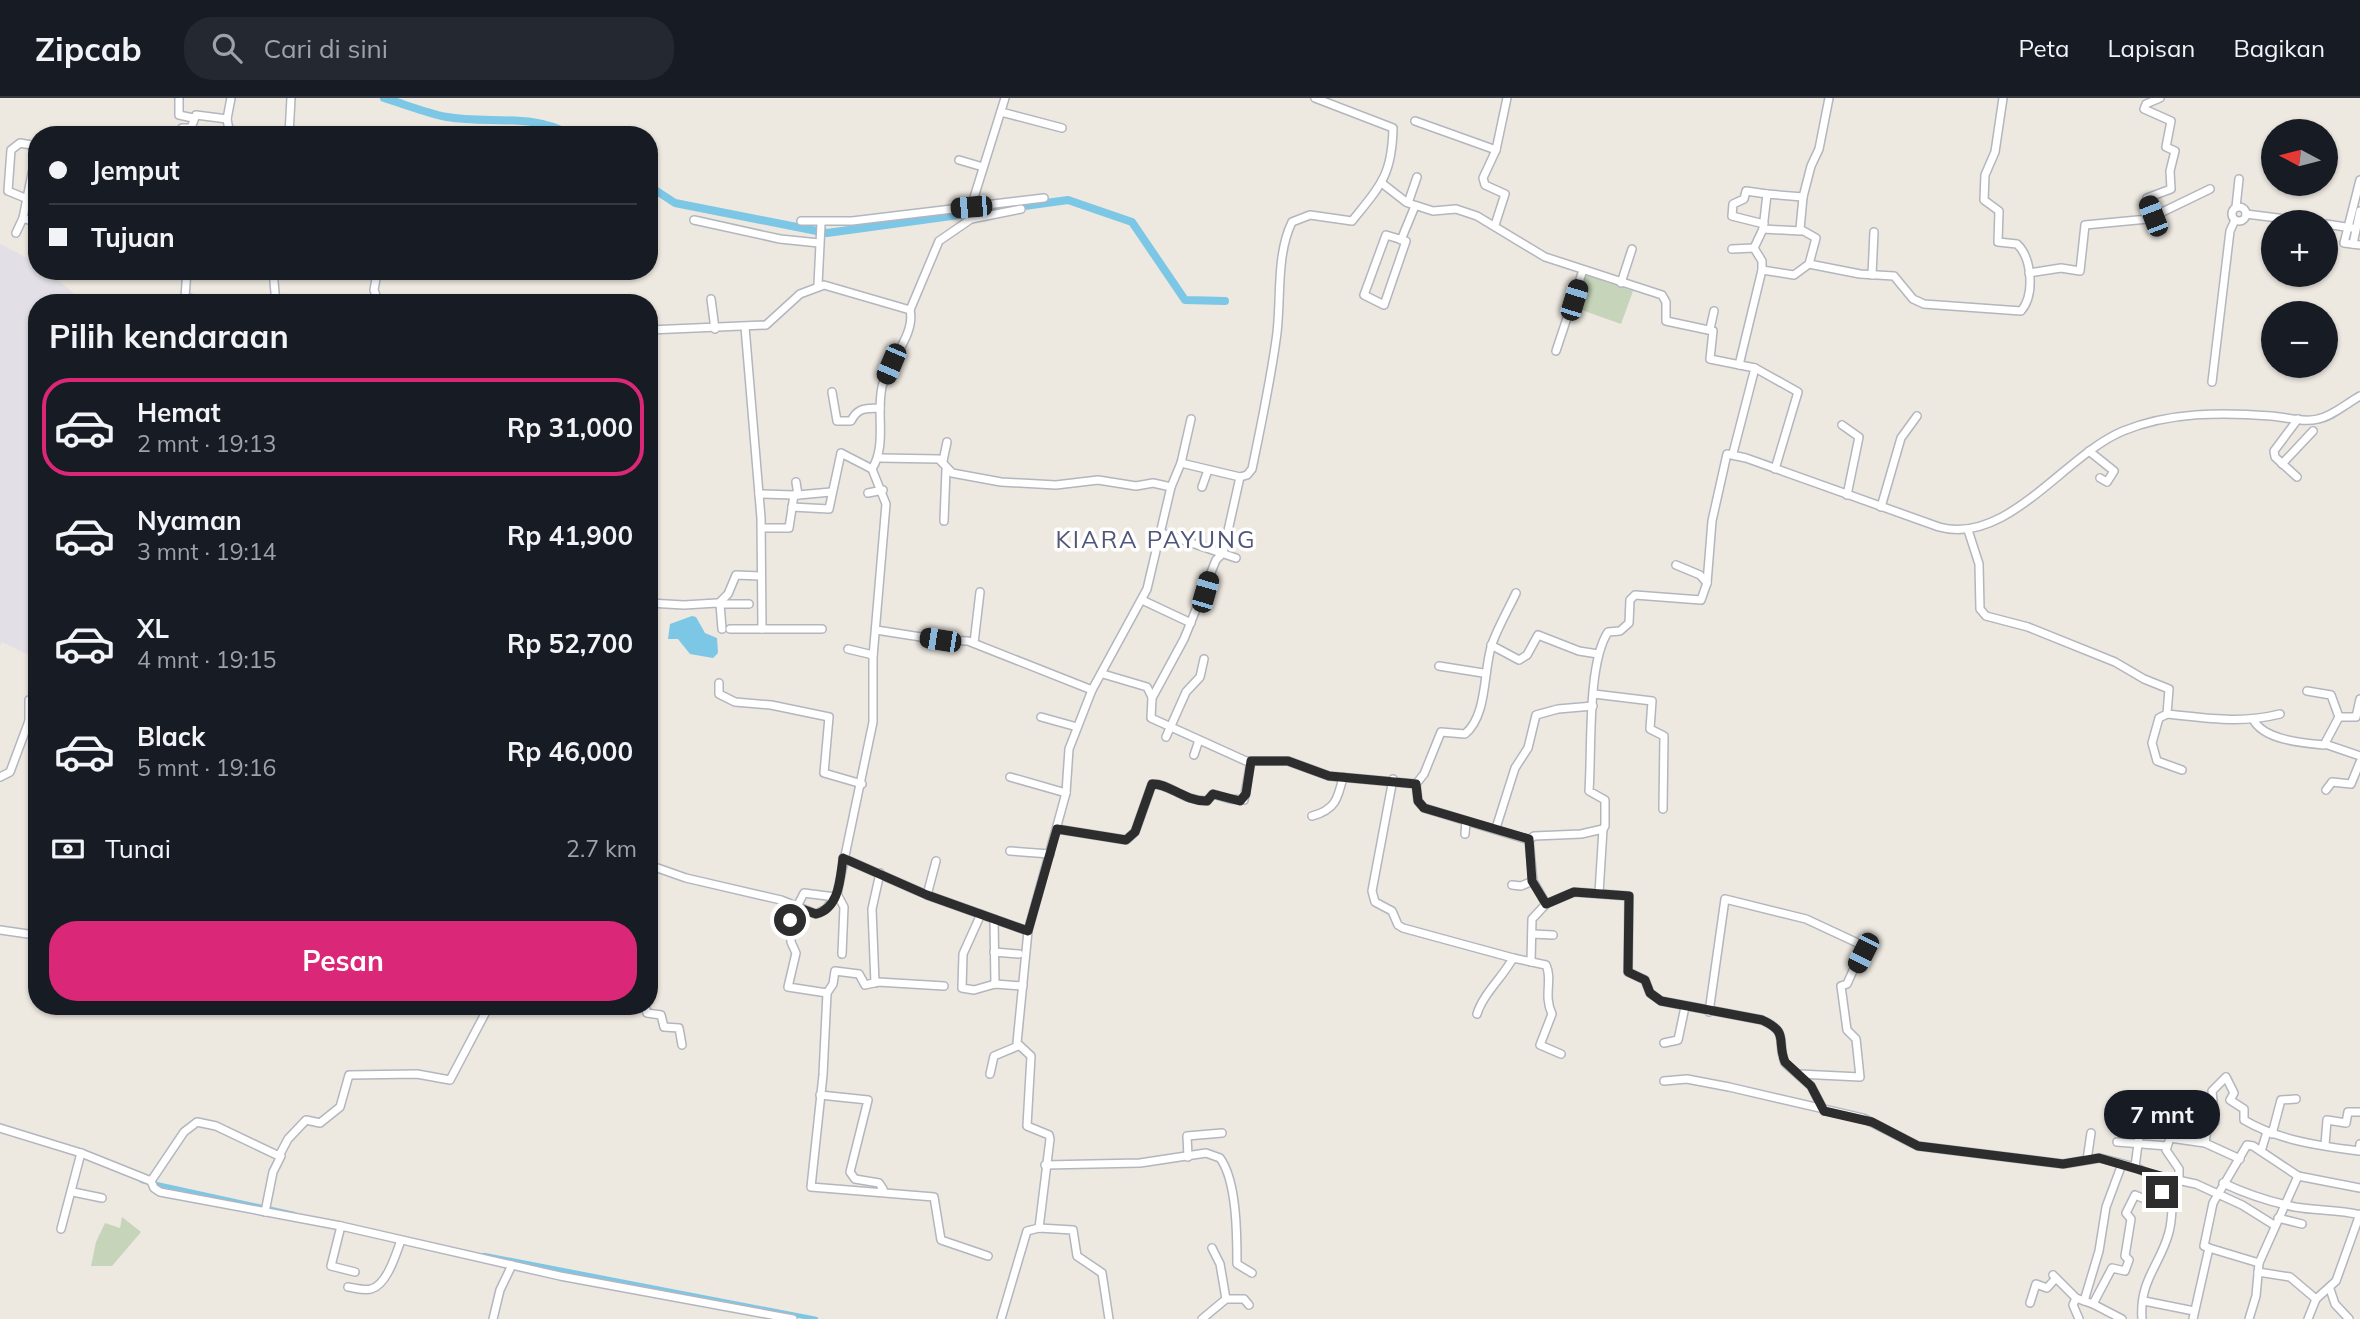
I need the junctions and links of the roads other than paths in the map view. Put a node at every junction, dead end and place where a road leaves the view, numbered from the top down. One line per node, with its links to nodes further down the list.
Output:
1 (179, 98): 11 (street)
2 (231, 98): 12 (street)
3 (291, 98): 16 (street)
4 (1005, 98): 10 (street)
5 (1315, 98): 25 (street)
6 (1507, 98): 19 (street)
7 (1829, 98): 29 (street)
8 (2003, 98): 64 (street)
9 (2160, 98): 39 (street)
10 (1001, 112): 17 (street); 21 (street)
11 (193, 118): 12 (street); 14 (street)
12 (227, 119): 15 (street)
13 (1415, 121): 19 (street)
14 (191, 126)
15 (228, 126)
16 (289, 126)
17 (1062, 128)
18 (28, 146): 30 (street)
19 (1496, 150): 46 (street)
20 (959, 160): 21 (street)
21 (983, 167): 37 (street)
22 (1417, 177): 32 (street)
23 (2239, 179): 34 (street)
24 (2360, 180): 49 (street)
25 (1382, 184): 32 (street); 98 (street)
26 (28, 186): 30 (street)
27 (2210, 189): 39 (street)
28 (1768, 194): 29 (street); 48 (street); 48 (street)
29 (1802, 197): 52 (street)
30 (25, 198): 41 (street)
31 (1044, 198): 37 (street)
32 (1406, 202): 33 (street)
33 (1415, 206): 46 (street); 55 (street)
34 (2236, 207): 38 (street); 44 (street)
35 (1021, 209): 37 (street)
36 (2360, 211): 51 (street)
37 (971, 213): 50 (street); 69 (street)
38 (2246, 214): 40 (street); 44 (street)
39 (2153, 216): 64 (street)
40 (2261, 216)
41 (23, 218): 42 (street); 54 (street)
42 (28, 220)
43 (694, 220): 56 (street)
44 (2235, 220): 78 (street)
45 (801, 221): 50 (street)
46 (1495, 225): 62 (street)
47 (2338, 226): 49 (street)
48 (1763, 227): 52 (street); 59 (street)
49 (2347, 227): 51 (street); 57 (street)
50 (820, 228): 56 (street)
51 (2356, 229): 57 (street)
52 (1801, 231): 61 (street)
53 (1874, 232): 65 (street)
54 (16, 233)
55 (1401, 240): 55 (street)
56 (819, 243): 67 (street)
57 (2357, 245)
58 (1732, 248): 59 (street)
59 (1754, 248): 63 (street)
60 (1632, 249): 66 (street)
61 (1810, 264): 63 (street); 65 (street)
62 (1583, 270): 66 (street); 75 (street)
63 (1762, 270): 76 (street)
64 (2029, 273): 65 (street)
65 (1872, 275)
66 (1621, 283): 73 (street)
67 (818, 285): 69 (street); 71 (street)
68 (711, 299): 72 (street)
69 (910, 310): 81 (street)
70 (1714, 311): 73 (street)
71 (745, 327): 72 (street); 107 (street)
72 (715, 328): 74 (street)
73 (1710, 329): 76 (street)
74 (658, 330)
75 (1556, 351)
76 (1739, 365): 77 (street)
77 (1755, 368): 89 (street); 95 (street)
78 (2212, 382)
79 (832, 393): 81 (street)
80 (2360, 396): 84 (street)
81 (880, 408): 90 (street)
82 (1917, 416): 111 (street)
83 (1191, 419): 92 (street)
84 (2298, 419): 88 (street); 93 (street)
85 (1842, 425): 109 (street)
86 (2313, 431): 93 (street)
87 (947, 442): 91 (street)
88 (2089, 451): 100 (street); 114 (street)
89 (1733, 453): 95 (street); 120 (street)
90 (879, 457): 91 (street); 94 (street)
91 (943, 461): 96 (street)
92 (1181, 464): 97 (street); 102 (street)
93 (2282, 464): 99 (street)
94 (872, 469): 104 (street); 105 (street)
95 (1774, 469): 109 (street)
96 (946, 470): 102 (street); 112 (street)
97 (1208, 470): 98 (street); 103 (street)
98 (1240, 477): 116 (street)
99 (2297, 477)
100 (2100, 478)
101 (796, 482): 108 (street)
102 (1171, 487): 115 (street)
103 (1202, 488)
104 (883, 490): 106 (street); 130 (street)
105 (831, 492): 108 (street); 110 (street)
106 (868, 493)
107 (759, 494): 108 (street); 113 (street)
108 (796, 495): 110 (street)
109 (1847, 495): 111 (street)
110 (792, 507): 113 (street)
111 (1881, 507): 114 (street)
112 (944, 521)
113 (762, 528): 119 (street)
114 (1968, 530): 147 (street)
115 (1162, 533): 116 (street); 123 (street)
116 (1223, 553): 117 (street); 127 (street)
117 (1236, 558)
118 (1676, 565): 120 (street)
119 (760, 576): 125 (street); 128 (street)
120 (1707, 583): 134 (street)
121 (980, 592): 131 (street)
122 (1516, 593): 132 (street)
123 (1142, 600): 127 (street); 139 (street)
124 (658, 603): 125 (street)
125 (720, 604): 126 (street); 128 (street)
126 (749, 604)
127 (1191, 623): 144 (street)
128 (762, 629): 129 (street)
129 (822, 629)
130 (876, 630): 131 (street); 135 (street)
131 (974, 643): 141 (street)
132 (1491, 645): 134 (street); 138 (street)
133 (848, 649): 135 (street)
134 (1598, 654): 143 (street)
135 (873, 655): 168 (street)
136 (1203, 659): 153 (street)
137 (1439, 666): 138 (street)
138 (1483, 673): 169 (street)
139 (1103, 674): 141 (street); 144 (street)
140 (719, 683): 168 (street)
141 (1092, 690): 152 (street)
142 (2307, 691): 150 (street)
143 (1594, 694): 146 (street); 173 (street)
144 (1152, 698): 153 (street)
145 (2360, 699): 150 (street)
146 (1593, 706): 176 (street); 178 (street)
147 (2167, 714): 151 (street); 162 (street)
148 (2280, 714): 151 (street)
149 (1041, 717): 152 (street)
150 (2339, 717): 157 (street)
151 (2253, 719): 157 (street)
152 (1077, 727): 172 (street)
153 (1171, 727): 155 (street); 156 (street)
154 (28, 732): 163 (street)
155 (1166, 737)
156 (1199, 740): 158 (street); 160 (street)
157 (2325, 744): 159 (street)
158 (1194, 755)
159 (2360, 756)
160 (1251, 761): 165 (street); 177 (street)
161 (2360, 762): 167 (street)
162 (2182, 770)
163 (0, 777)
164 (1010, 777): 172 (street)
165 (1343, 777): 166 (street); 174 (street)
166 (1394, 780): 169 (street); 204 (street)
167 (2352, 783): 170 (street); 171 (street)
168 (862, 784): 183 (street)
169 (1416, 784): 175 (street)
170 (2326, 790)
171 (2359, 790)
172 (1066, 793): 177 (street)
173 (1663, 809)
174 (1312, 816)
175 (1466, 821): 176 (street); 179 (street)
176 (1496, 828): 180 (street)
177 (1057, 829): 182 (street)
178 (1603, 829): 180 (street); 189 (street)
179 (1465, 834)
180 (1529, 839): 187 (street)
181 (1010, 852): 182 (street)
182 (1050, 854): 197 (street)
183 (843, 858): 186 (street); 191 (street)
184 (936, 860): 190 (street)
185 (658, 868): 193 (street)
186 (880, 873): 190 (street); 206 (street)
187 (1532, 881): 188 (street); 192 (street)
188 (1512, 885)
189 (1599, 893): 192 (street); 211 (street)
190 (927, 895): 194 (street)
191 (836, 896): 193 (street); 193 (street); 202 (street)
192 (1546, 904): 199 (street)
193 (796, 907): 210 (street)
194 (981, 914): 195 (street); 207 (street)
195 (994, 919): 197 (street); 201 (street)
196 (0, 930): 198 (street)
197 (1028, 931): 203 (street)
198 (28, 934)
199 (1532, 934): 200 (street); 205 (street)
200 (1553, 935)
201 (994, 952): 203 (street); 207 (street)
202 (842, 954)
203 (1023, 954): 209 (street)
204 (1513, 958): 205 (street); 213 (street)
205 (1531, 962): 219 (street)
206 (875, 983): 208 (street); 210 (street)
207 (995, 984): 209 (street)
208 (944, 986)
209 (1023, 986): 218 (street)
210 (827, 993): 223 (street)
211 (1685, 1007): 212 (street); 216 (street)
212 (1709, 1012): 221 (street); 221 (street)
213 (1477, 1014)
214 (484, 1015): 242 (street)
215 (658, 1015): 217 (street)
216 (1664, 1043)
217 (682, 1045)
218 (1018, 1046): 220 (street); 247 (street)
219 (1561, 1054)
220 (990, 1074)
221 (1799, 1074): 225 (street)
222 (1664, 1081): 225 (street)
223 (820, 1095): 256 (street); 256 (street)
224 (2296, 1099): 231 (street)
225 (1824, 1111): 245 (street)
226 (2360, 1112): 238 (street)
227 (0, 1128): 241 (street)
228 (2258, 1129): 231 (street); 234 (street); 237 (street)
229 (1222, 1133): 243 (street)
230 (2091, 1133): 245 (street)
231 (2270, 1133): 238 (street); 240 (street)
232 (2138, 1136): 236 (street)
233 (2117, 1142): 236 (street)
234 (2205, 1143): 239 (street); 244 (street)
235 (2360, 1144): 238 (street)
236 (2138, 1145): 239 (street); 248 (street)
237 (2252, 1145): 240 (street); 244 (street)
238 (2325, 1145)
239 (2166, 1146): 251 (street)
240 (2261, 1151): 249 (street)
241 (81, 1155): 253 (street); 255 (street)
242 (281, 1156): 253 (street); 260 (street)
243 (1188, 1157): 247 (street); 271 (street)
244 (2240, 1159): 252 (street)
245 (2087, 1160): 246 (street)
246 (2122, 1164): 248 (street); 282 (street)
247 (1045, 1165): 265 (street)
248 (2135, 1167): 250 (street)
249 (2298, 1176): 254 (street); 259 (street)
250 (2164, 1177): 251 (street); 285 (street)
251 (2178, 1180): 257 (street); 283 (street)
252 (2223, 1183): 257 (street); 259 (street)
253 (153, 1184): 260 (street)
254 (2360, 1188)
255 (73, 1192): 258 (street); 266 (street)
256 (878, 1192): 270 (street)
257 (2218, 1194): 262 (street); 269 (street)
258 (102, 1198)
259 (2284, 1203): 261 (street); 262 (street)
260 (266, 1209): 264 (street)
261 (2360, 1215): 278 (street)
262 (2276, 1222): 263 (street); 273 (street)
263 (2302, 1224)
264 (341, 1226): 267 (street); 275 (street)
265 (1039, 1228): 290 (street); 291 (street)
266 (61, 1229)
267 (401, 1240): 272 (street); 277 (street)
268 (1212, 1248): 274 (street)
269 (2209, 1248): 273 (street); 287 (street)
270 (988, 1256)
271 (1237, 1264): 274 (street); 276 (street)
272 (512, 1265): 288 (street); 289 (street)
273 (2259, 1267): 281 (street); 296 (street)
274 (1221, 1269): 280 (street)
275 (355, 1272)
276 (1252, 1273)
277 (348, 1287)
278 (2330, 1289): 281 (street); 298 (street)
279 (2076, 1298): 282 (street); 284 (street); 293 (street)
280 (1226, 1299): 286 (street); 292 (street)
281 (2316, 1299): 297 (street)
282 (2084, 1301): 285 (street)
283 (2144, 1301): 287 (street); 295 (street)
284 (2030, 1303)
285 (2093, 1304): 294 (street)
286 (1249, 1305)
287 (2193, 1315)
288 (493, 1319)
289 (793, 1319)
290 (1001, 1319)
291 (1109, 1319)
292 (1202, 1319)
293 (2079, 1319)
294 (2122, 1319)
295 (2142, 1319)
296 (2249, 1319)
297 (2308, 1319)
298 (2349, 1319)

